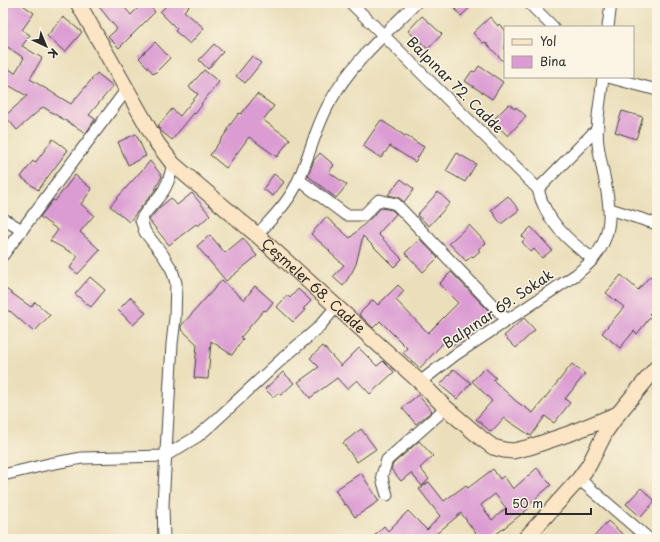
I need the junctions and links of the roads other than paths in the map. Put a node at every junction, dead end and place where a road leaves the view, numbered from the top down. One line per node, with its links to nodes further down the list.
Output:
1 (78, 3): 11 (street, Çeşmeler 68. Cadde)
2 (351, 3): 8 (street, Balpınar 72. Cadde)
3 (416, 3): 8 (street)
4 (529, 3): 6 (street)
5 (611, 3): 7 (street)
6 (552, 26)
7 (608, 26)
8 (384, 35): 15 (street); 16 (street, Balpınar 72. Cadde)
9 (603, 78): 13 (street, Balpınar 69. Sokak)
10 (612, 78): 12 (street)
11 (127, 90): 14 (street, Çeşmeler 68. Cadde); 20 (street)
12 (657, 90)
13 (598, 128): 16 (street); 17 (street, Balpınar 69. Sokak)
14 (173, 164): 21 (street, Çeşmeler 68. Cadde); 30 (street)
15 (299, 180): 21 (street); 25 (street)
16 (538, 189): 23 (street)
17 (610, 209): 19 (street); 23 (street, Balpınar 69. Sokak)
18 (3, 219): 20 (street)
19 (657, 224)
20 (22, 230): 22 (street)
21 (257, 235): 24 (street, Çeşmeler 68. Cadde)
22 (3, 255)
23 (593, 259): 25 (street, Balpınar 69. Sokak)
24 (337, 306): 27 (street, Çeşmeler 68. Cadde); 30 (street)
25 (507, 320): 27 (street, Balpınar 69. Sokak)
26 (657, 367): 29 (street)
27 (420, 382): 28 (street, Çeşmeler 68. Cadde)
28 (446, 408): 29 (street, Çeşmeler 68. Cadde); 33 (street)
29 (618, 414): 32 (street)
30 (166, 456): 31 (street); 34 (street)
31 (3, 475)
32 (579, 479): 35 (street); 36 (street)
33 (387, 495)
34 (164, 539)
35 (525, 539)
36 (649, 539)

